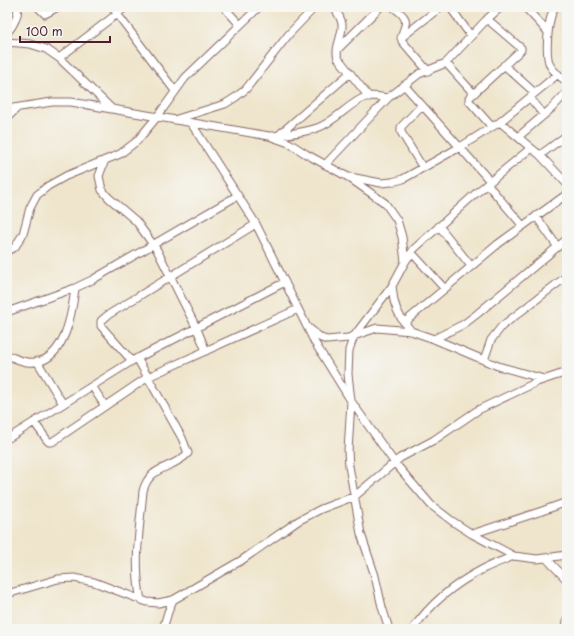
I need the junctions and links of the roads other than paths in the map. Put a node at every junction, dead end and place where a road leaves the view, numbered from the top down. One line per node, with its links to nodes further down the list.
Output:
1 (18, 7): 21 (street)
2 (38, 7): 3 (street)
3 (58, 7)
4 (112, 7): 17 (street)
5 (126, 7): 17 (street)
6 (224, 7): 19 (street)
7 (259, 7): 19 (street)
8 (315, 7): 47 (street)
9 (334, 7): 25 (street)
10 (380, 7): 25 (street)
11 (393, 7): 23 (street)
12 (450, 7): 22 (street)
13 (501, 7): 18 (street)
14 (525, 7): 20 (street)
15 (555, 7): 20 (street)
16 (438, 9): 23 (street)
17 (117, 14): 26 (street); 34 (street)
18 (487, 19): 22 (street); 28 (street)
19 (240, 25): 34 (street)
20 (548, 32): 31 (street)
21 (7, 33)
22 (471, 36): 27 (street)
23 (401, 38): 29 (street)
24 (7, 42): 26 (street)
25 (337, 50): 30 (street)
26 (59, 58): 43 (street)
27 (446, 63): 29 (street); 36 (street)
28 (504, 65): 36 (street); 37 (street)
29 (428, 71): 33 (street)
30 (350, 73): 38 (street); 51 (street)
31 (558, 74): 32 (street); 37 (street)
32 (567, 82)
33 (404, 85): 39 (street); 40 (street)
34 (175, 91): 45 (street)
35 (567, 92): 44 (street)
36 (474, 94): 50 (street)
37 (532, 95): 44 (street); 48 (street)
38 (369, 97): 39 (street); 51 (street)
39 (388, 98): 59 (street)
40 (422, 105): 55 (street); 60 (street)
41 (16, 108): 42 (street); 43 (street); 46 (street)
42 (7, 109)
43 (111, 109): 45 (street)
44 (544, 115): 54 (street)
45 (157, 117): 47 (street); 58 (street)
46 (7, 118)
47 (175, 120): 49 (street)
48 (500, 122): 50 (street); 54 (street)
49 (191, 123): 52 (street); 65 (street)
50 (492, 127): 55 (street)
51 (280, 134): 52 (street)
52 (269, 136): 59 (street)
53 (567, 136): 57 (street)
54 (518, 137): 56 (street)
55 (460, 147): 60 (street); 62 (street)
56 (531, 148): 57 (street); 62 (street)
57 (540, 155): 63 (street)
58 (105, 160): 71 (street); 73 (street)
59 (325, 165): 61 (street)
60 (423, 168): 61 (street)
61 (348, 177): 75 (street)
62 (489, 183): 68 (street); 69 (street)
63 (567, 184)
64 (567, 194): 66 (street)
65 (237, 196): 67 (street); 71 (street)
66 (536, 216): 69 (street); 72 (street)
67 (256, 224): 78 (street); 79 (street)
68 (440, 226): 74 (street); 76 (street)
69 (522, 226): 76 (street)
70 (567, 239): 72 (street)
71 (152, 244): 78 (street); 81 (street)
72 (558, 246): 90 (street)
73 (7, 251)
74 (412, 253): 75 (street); 82 (street)
75 (405, 262): 80 (street)
76 (471, 266): 82 (street)
77 (567, 276): 94 (street)
78 (171, 277): 87 (street); 93 (street)
79 (285, 282): 83 (street); 87 (street)
80 (392, 286): 85 (street); 89 (street)
81 (75, 288): 84 (street); 95 (street)
82 (444, 288): 85 (street)
83 (298, 309): 86 (street); 91 (street)
84 (7, 312)
85 (405, 322): 88 (street)
86 (307, 326): 89 (street); 100 (street)
87 (197, 329): 91 (street); 93 (street)
88 (411, 331): 89 (street); 90 (street)
89 (354, 336): 100 (street)
90 (434, 339): 94 (street)
91 (206, 351): 97 (street)
92 (7, 355): 95 (street)
93 (134, 360): 97 (street); 99 (street)
94 (484, 360): 98 (street)
95 (37, 361): 101 (street)
96 (567, 372): 98 (street)
97 (148, 377): 102 (street); 115 (street)
98 (544, 379): 106 (street)
99 (92, 386): 101 (street); 102 (street)
100 (351, 401): 106 (street); 107 (street)
101 (63, 404): 103 (street)
102 (104, 406): 103 (street)
103 (34, 422): 104 (street)
104 (11, 435): 105 (street)
105 (7, 439)
106 (394, 462): 107 (street); 109 (street)
107 (355, 496): 116 (street); 119 (street)
108 (567, 502): 109 (street)
109 (472, 534): 111 (street)
110 (567, 555): 112 (street)
111 (514, 556): 112 (street); 120 (street)
112 (547, 559): 113 (street)
113 (567, 580)
114 (7, 594): 115 (street)
115 (141, 600): 116 (street)
116 (173, 600): 118 (street)
117 (567, 620): 121 (street)
118 (163, 629)
119 (390, 629)
120 (413, 629)
121 (566, 629)

